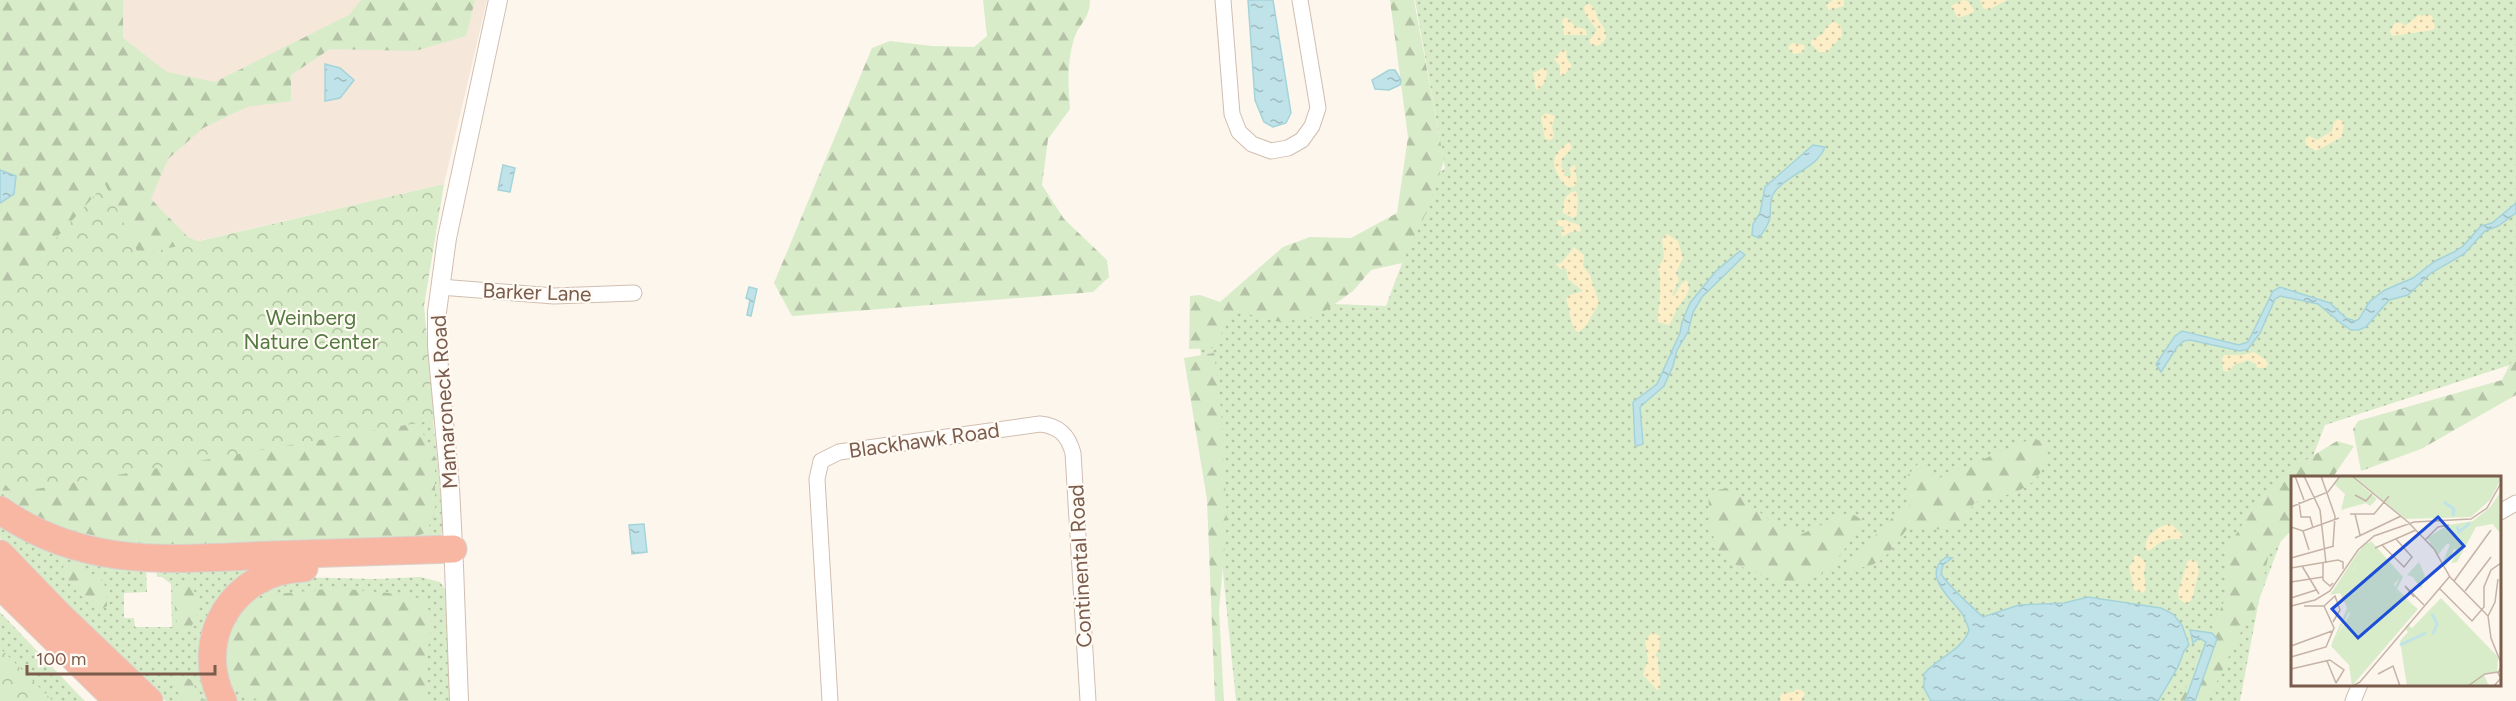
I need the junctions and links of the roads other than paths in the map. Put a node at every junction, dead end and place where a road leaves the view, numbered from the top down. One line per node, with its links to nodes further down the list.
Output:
1 (498, 0): 4 (street, Mamaroneck Road)
2 (1223, 0): 3 (street)
3 (1300, 0)
4 (440, 287): 5 (street, Barker Lane); 11 (street, Mamaroneck Road)
5 (634, 293)
6 (1063, 433): 20 (street, Blackhawk Road); 21 (street, Continental Road)
7 (2516, 503): 9 (street)
8 (0, 510): 11 (highway)
9 (2501, 511)
10 (0, 554): 17 (highway)
11 (454, 557): 18 (highway); 19 (street, Mamaroneck Road)
12 (0, 585): 13 (highway)
13 (30, 616): 15 (highway); 16 (highway)
14 (2359, 686): 22 (street)
15 (101, 701)
16 (118, 701)
17 (148, 701)
18 (224, 701)
19 (459, 701)
20 (830, 701)
21 (1088, 701)
22 (2353, 701)

